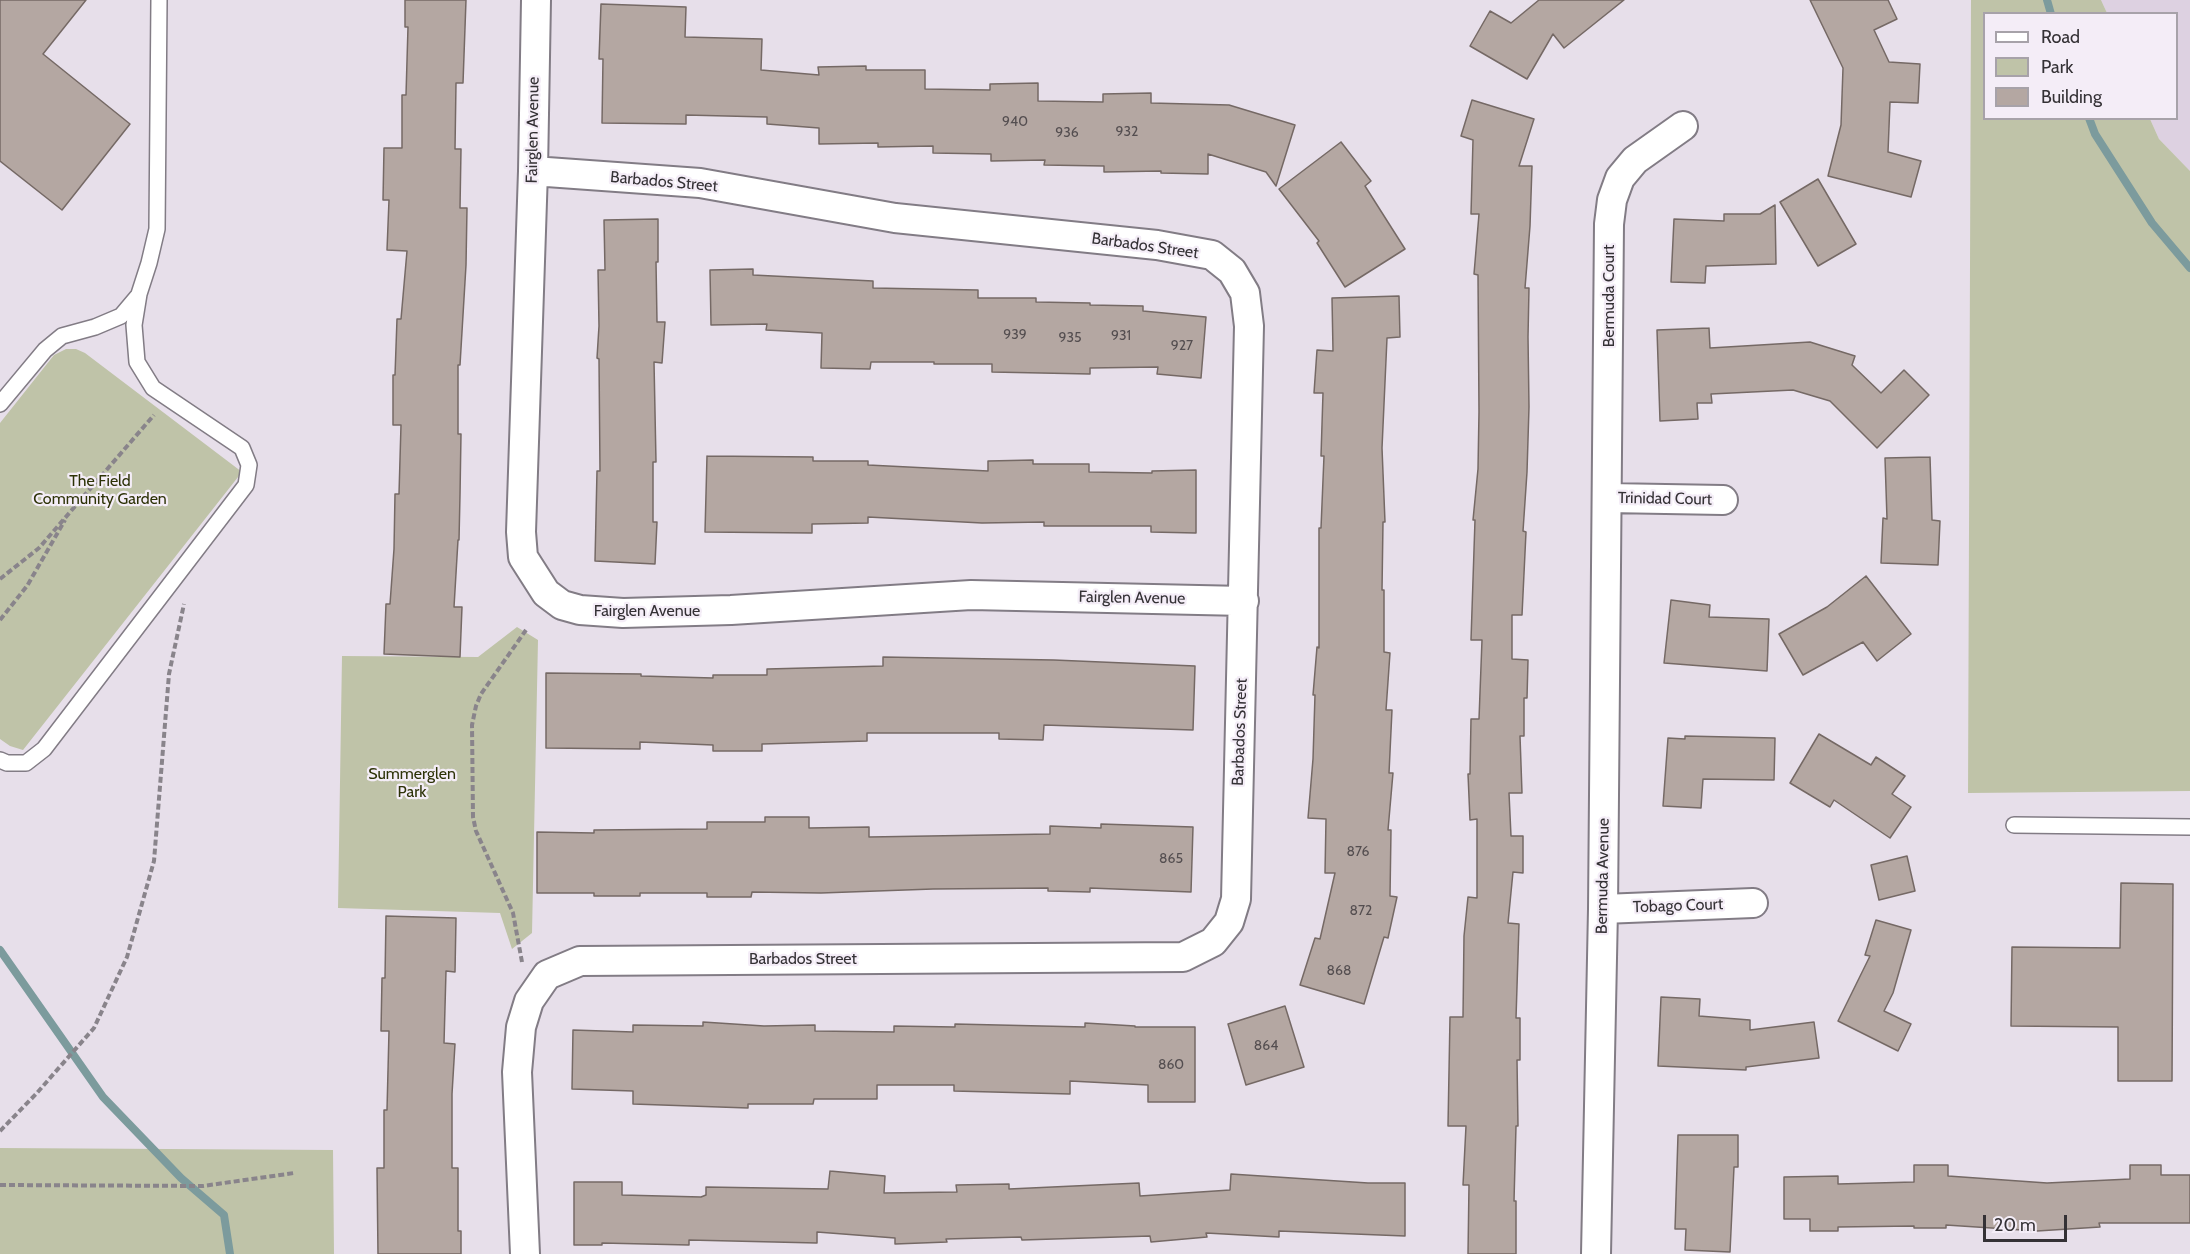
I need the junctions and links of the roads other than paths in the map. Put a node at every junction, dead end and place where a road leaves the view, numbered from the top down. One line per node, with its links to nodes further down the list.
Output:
1 (159, 0): 5 (lane)
2 (536, 0): 4 (street, Fairglen Avenue)
3 (1683, 126): 7 (street, Bermuda Court)
4 (533, 171): 9 (street, Barbados Street); 9 (street, Fairglen Avenue)
5 (139, 294): 6 (lane); 10 (lane)
6 (0, 404)
7 (1608, 498): 8 (street, Trinidad Court); 14 (street, Bermuda Avenue)
8 (1723, 500)
9 (1244, 601): 15 (street, Barbados Street)
10 (0, 760)
11 (2014, 825): 12 (lane)
12 (2190, 827)
13 (1753, 903): 14 (street, Tobago Court)
14 (1603, 909): 16 (street, Bermuda Avenue)
15 (525, 1254)
16 (1596, 1254)

